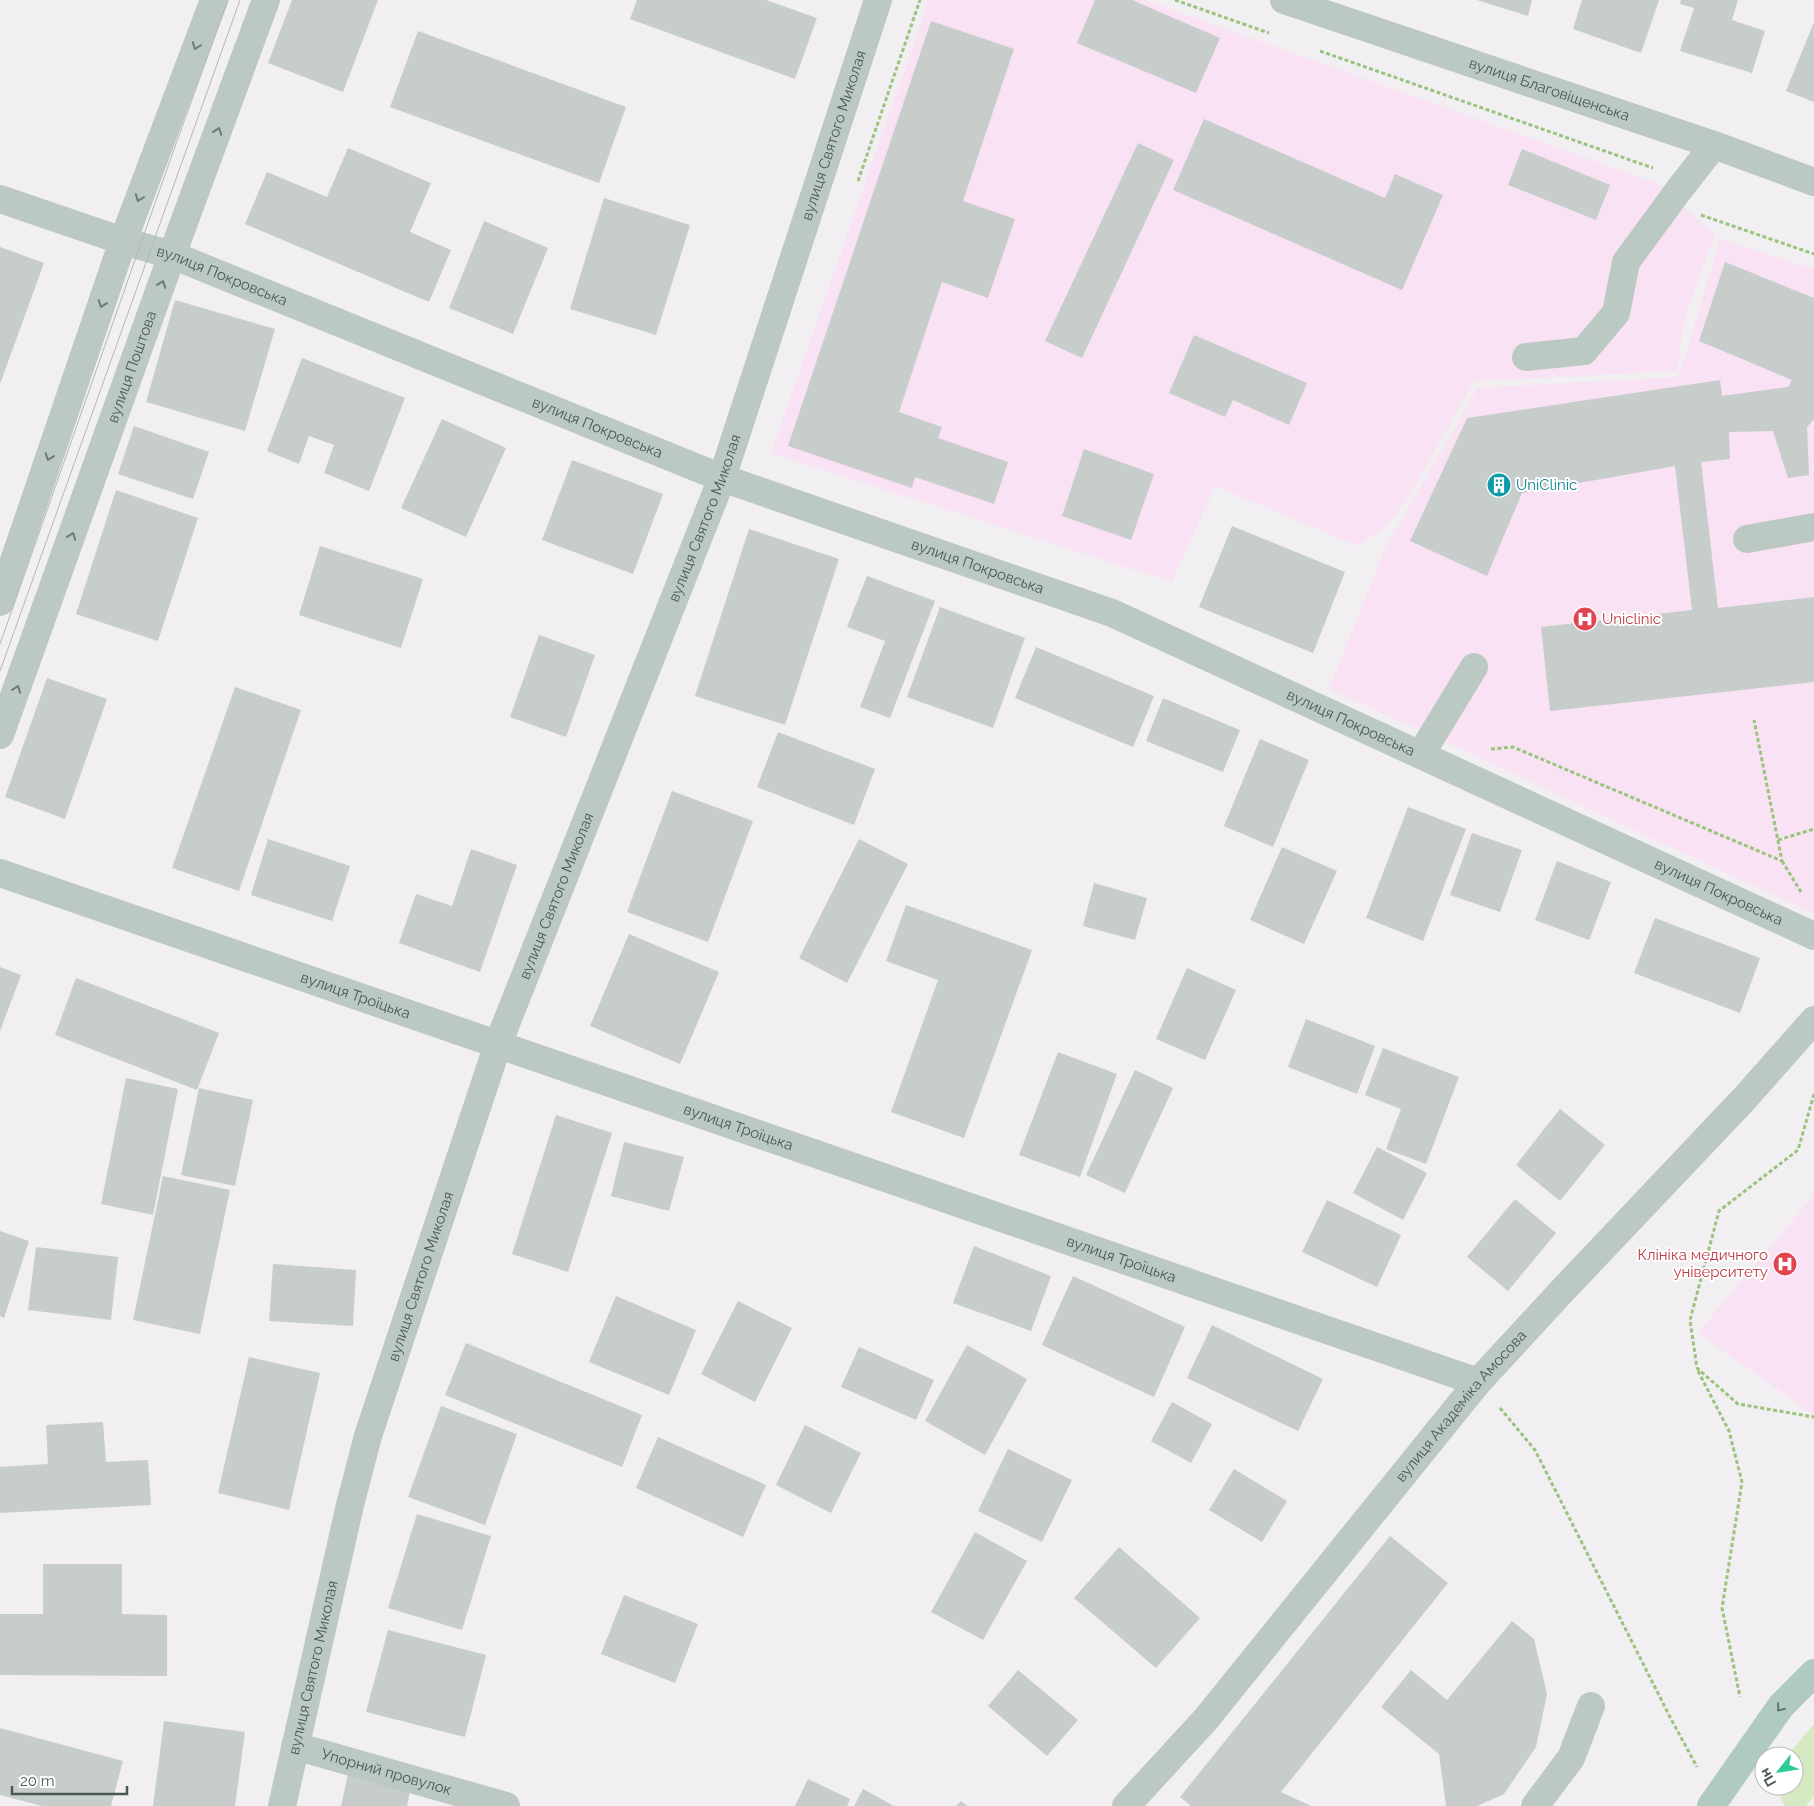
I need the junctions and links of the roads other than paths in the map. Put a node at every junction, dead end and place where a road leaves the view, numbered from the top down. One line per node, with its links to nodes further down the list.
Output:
1 (214, 0): 8 (street, one-way to 8)
2 (266, 0): 9 (street, вулиця Поштова, one-way to 2)
3 (878, 0): 11 (street, вулиця Святого Миколая)
4 (1284, 0): 5 (street, вулиця Благовіщенська)
5 (1714, 145): 6 (street, вулиця Благовіщенська); 10 (street)
6 (1814, 182)
7 (0, 199): 8 (street, вулиця Покровська)
8 (123, 241): 9 (street, вулиця Покровська); 14 (street, one-way to 14)
9 (172, 255): 11 (street, вулиця Покровська); 16 (street, вулиця Поштова, one-way to 9)
10 (1526, 357)
11 (722, 478): 17 (street, вулиця Покровська); 21 (street, вулиця Святого Миколая)
12 (1814, 527): 13 (street)
13 (1747, 539)
14 (0, 602)
15 (1474, 667): 17 (street)
16 (0, 735)
17 (1421, 754): 19 (street, вулиця Покровська)
18 (0, 873): 21 (street, вулиця Троїцька)
19 (1814, 936)
20 (1814, 1020): 22 (street, вулиця Академіка Амосова)
21 (498, 1044): 22 (street, вулиця Троїцька); 25 (street, вулиця Святого Миколая)
22 (1478, 1382): 29 (street, вулиця Академіка Амосова)
23 (1814, 1673): 26 (main road, one-way to 26)
24 (1590, 1706): 30 (street)
25 (295, 1746): 27 (street, вулиця Святого Миколая); 28 (street, Упорний провулок)
26 (1713, 1803)
27 (282, 1806)
28 (506, 1806)
29 (1126, 1806)
30 (1535, 1806)

